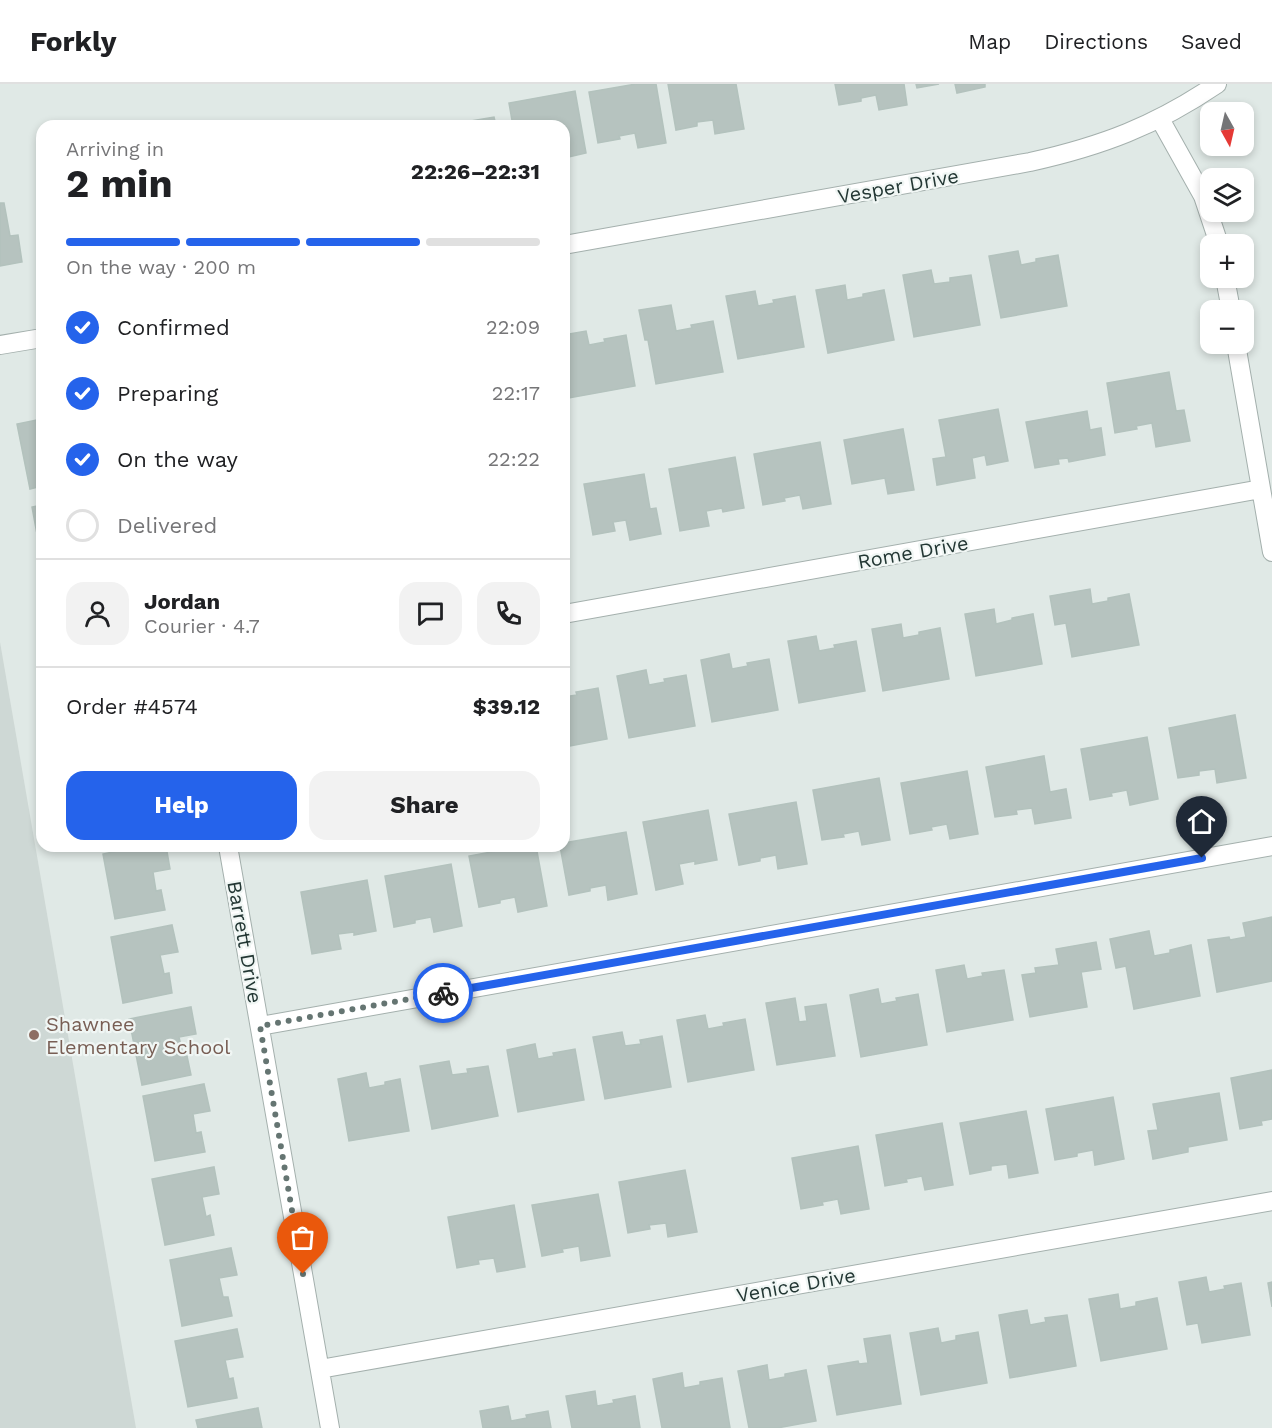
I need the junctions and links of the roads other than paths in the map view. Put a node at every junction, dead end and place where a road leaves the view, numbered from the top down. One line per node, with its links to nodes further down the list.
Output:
1 (1216, 84): 2 (street, Vesper Drive)
2 (1160, 119): 3 (street); 4 (street, Vesper Drive)
3 (1216, 234)
4 (570, 244)
5 (36, 339): 6 (street)
6 (0, 345)
7 (1238, 354): 8 (street)
8 (1261, 489): 9 (street); 10 (street, Rome Drive)
9 (1272, 552)
10 (570, 613)
11 (1272, 846): 13 (street)
12 (229, 852): 13 (street, Barrett Drive)
13 (260, 1026): 15 (street, Barrett Drive)
14 (1272, 1201): 15 (street, Venice Drive)
15 (320, 1369): 16 (street, Barrett Drive)
16 (330, 1428)

